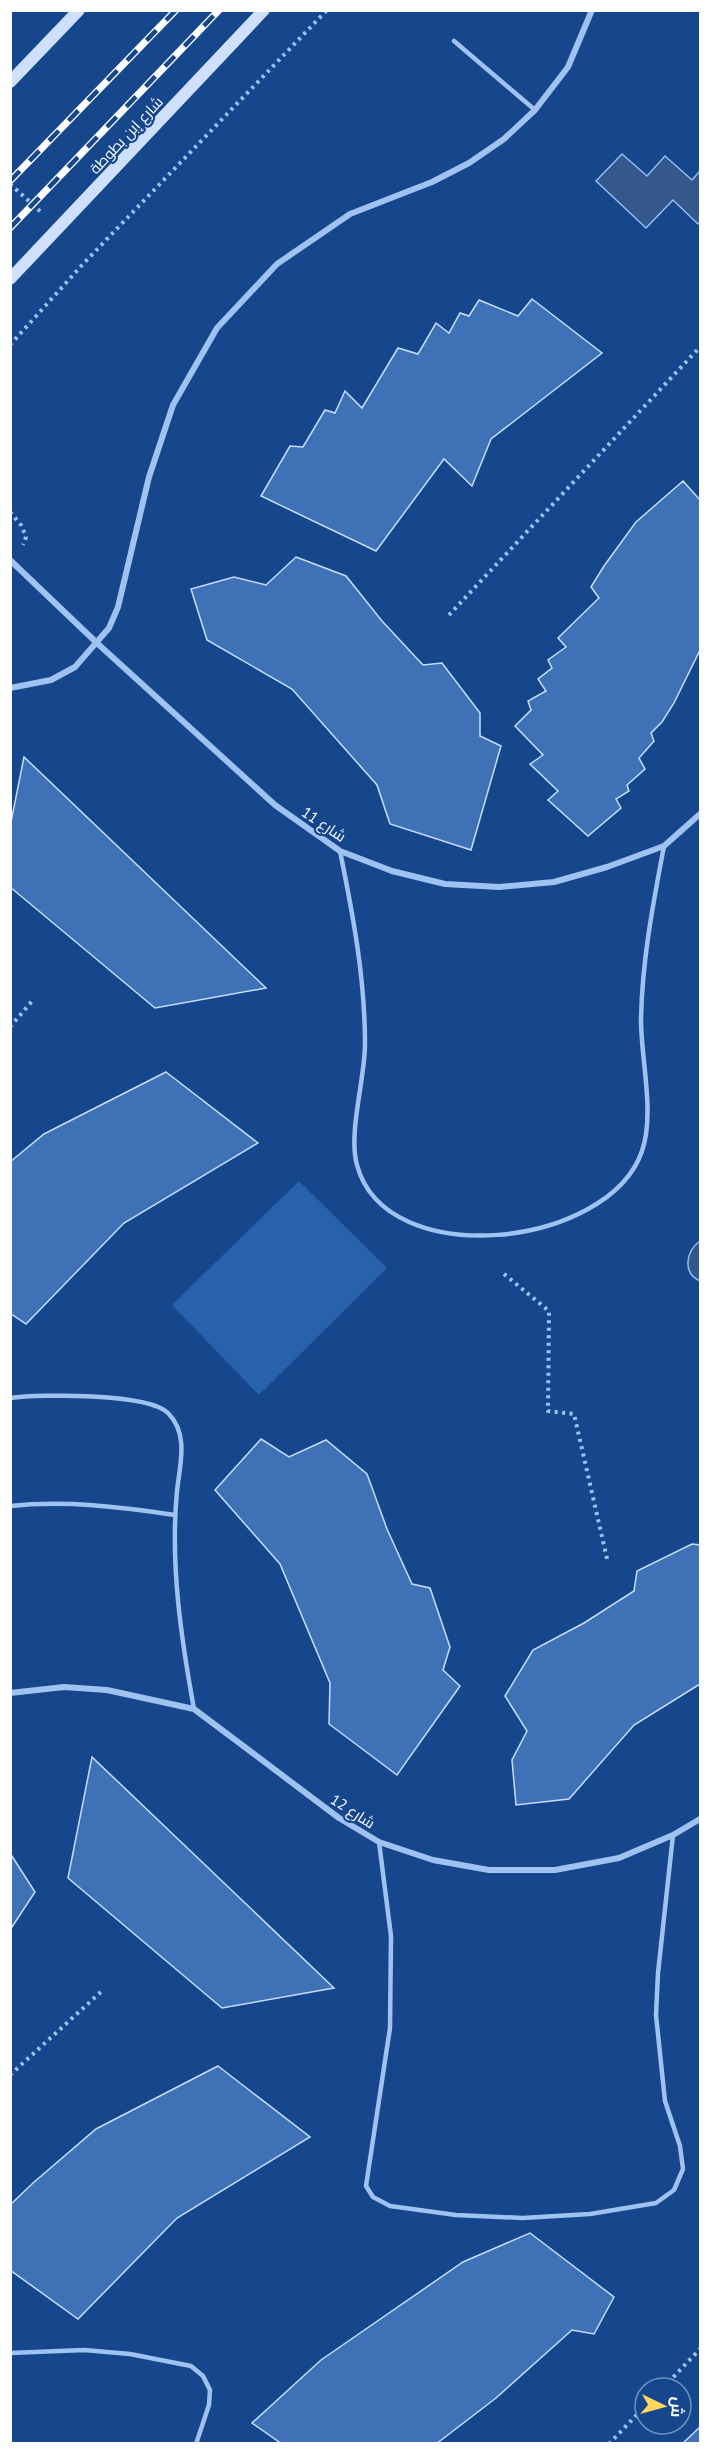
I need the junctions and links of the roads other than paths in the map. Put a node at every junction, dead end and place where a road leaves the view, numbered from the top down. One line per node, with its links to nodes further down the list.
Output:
1 (79, 10): 5 (main road)
2 (264, 10): 7 (main road, شارع إبن بطوطة)
3 (592, 10): 6 (street)
4 (454, 41): 6 (lane)
5 (10, 82)
6 (535, 110): 9 (street)
7 (10, 279)
8 (10, 560): 9 (street, شارع 11)
9 (98, 644): 10 (street); 13 (street, شارع 11)
10 (10, 688)
11 (700, 814): 12 (street, شارع 11)
12 (664, 846): 13 (street, شارع 11); 13 (lane)
13 (340, 851)
14 (10, 1398): 16 (lane)
15 (10, 1506): 16 (lane)
16 (175, 1515): 18 (lane)
17 (10, 1693): 18 (street, شارع 12)
18 (194, 1709): 21 (street, شارع 12)
19 (700, 1819): 20 (street, شارع 12)
20 (673, 1835): 21 (street, شارع 12); 21 (lane)
21 (379, 1842)
22 (10, 2353): 23 (lane)
23 (196, 2444)

